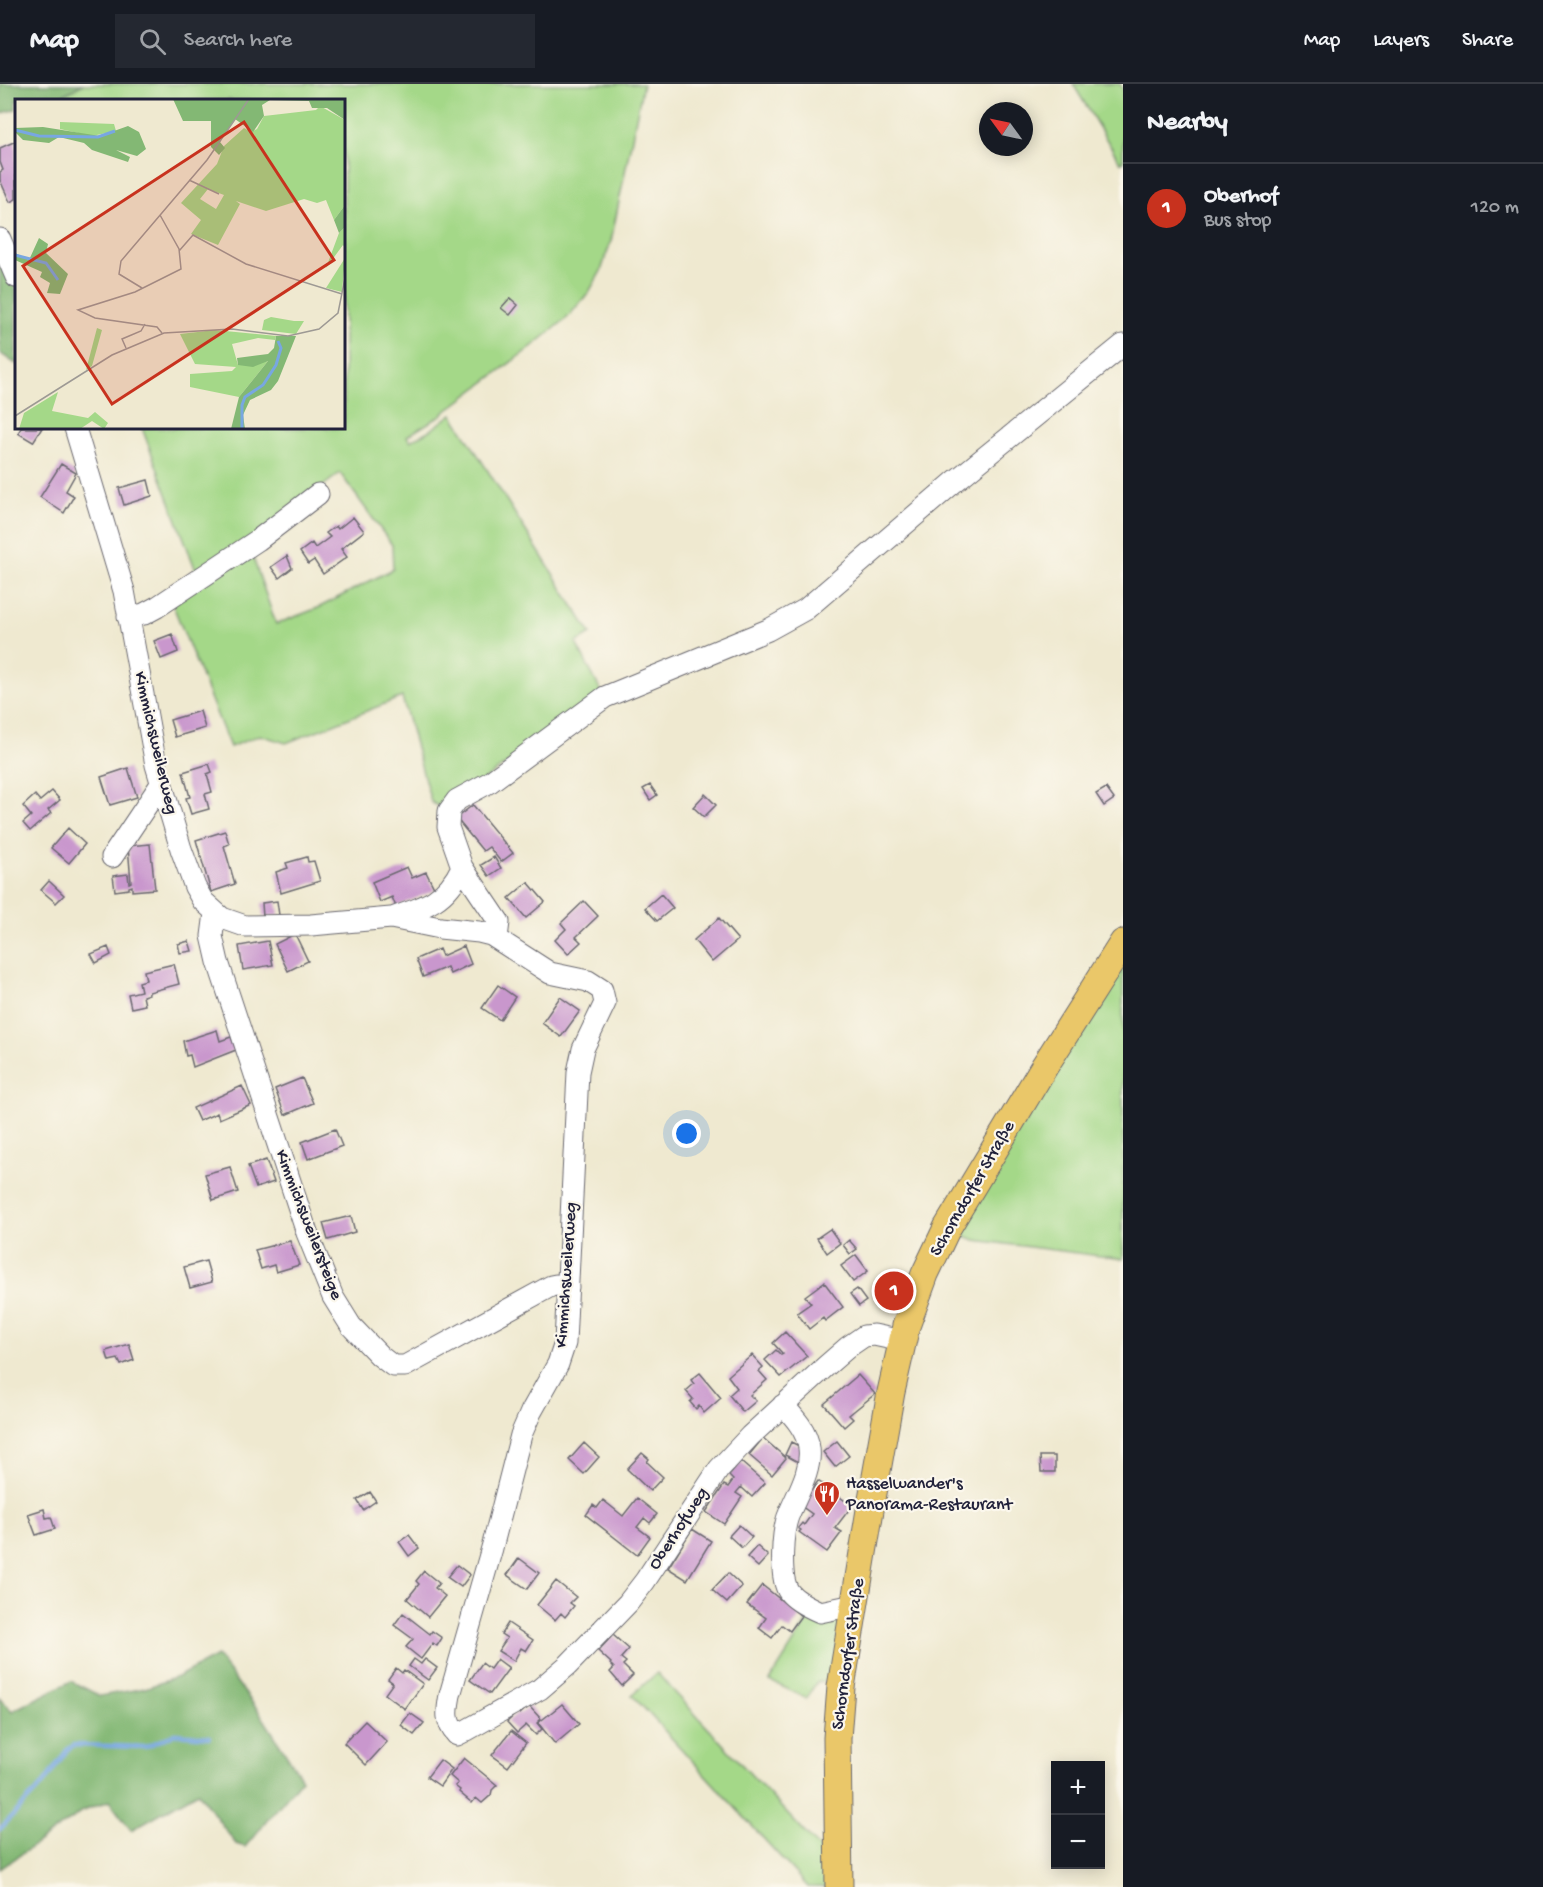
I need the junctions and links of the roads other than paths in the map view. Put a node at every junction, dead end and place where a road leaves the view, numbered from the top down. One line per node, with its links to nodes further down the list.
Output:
1 (0, 239): 2 (street)
2 (15, 275)
3 (1123, 345): 9 (street)
4 (75, 429): 6 (street, Kimmichsweilerweg)
5 (318, 494): 6 (street)
6 (128, 617): 7 (street, Kimmichsweilerweg)
7 (161, 784): 8 (street); 10 (street, Kimmichsweilerweg)
8 (112, 856)
9 (462, 867): 11 (street, Kimmichsweilerweg); 12 (street)
10 (215, 913): 11 (street, Kimmichsweilerweg); 14 (street, Kimmichsweilersteige)
11 (391, 918): 12 (street, Kimmichsweilerweg)
12 (497, 938): 14 (street, Kimmichsweilerweg)
13 (1123, 943): 15 (main road, Schorndorfer Straße)
14 (568, 1287): 18 (street, Kimmichsweilerweg)
15 (902, 1341): 16 (street, Oberhofweg); 17 (main road, Schorndorfer Straße)
16 (783, 1406): 17 (street); 18 (street, Oberhofweg)
17 (854, 1605): 19 (main road, Schorndorfer Straße)
18 (457, 1735)
19 (839, 1887)

